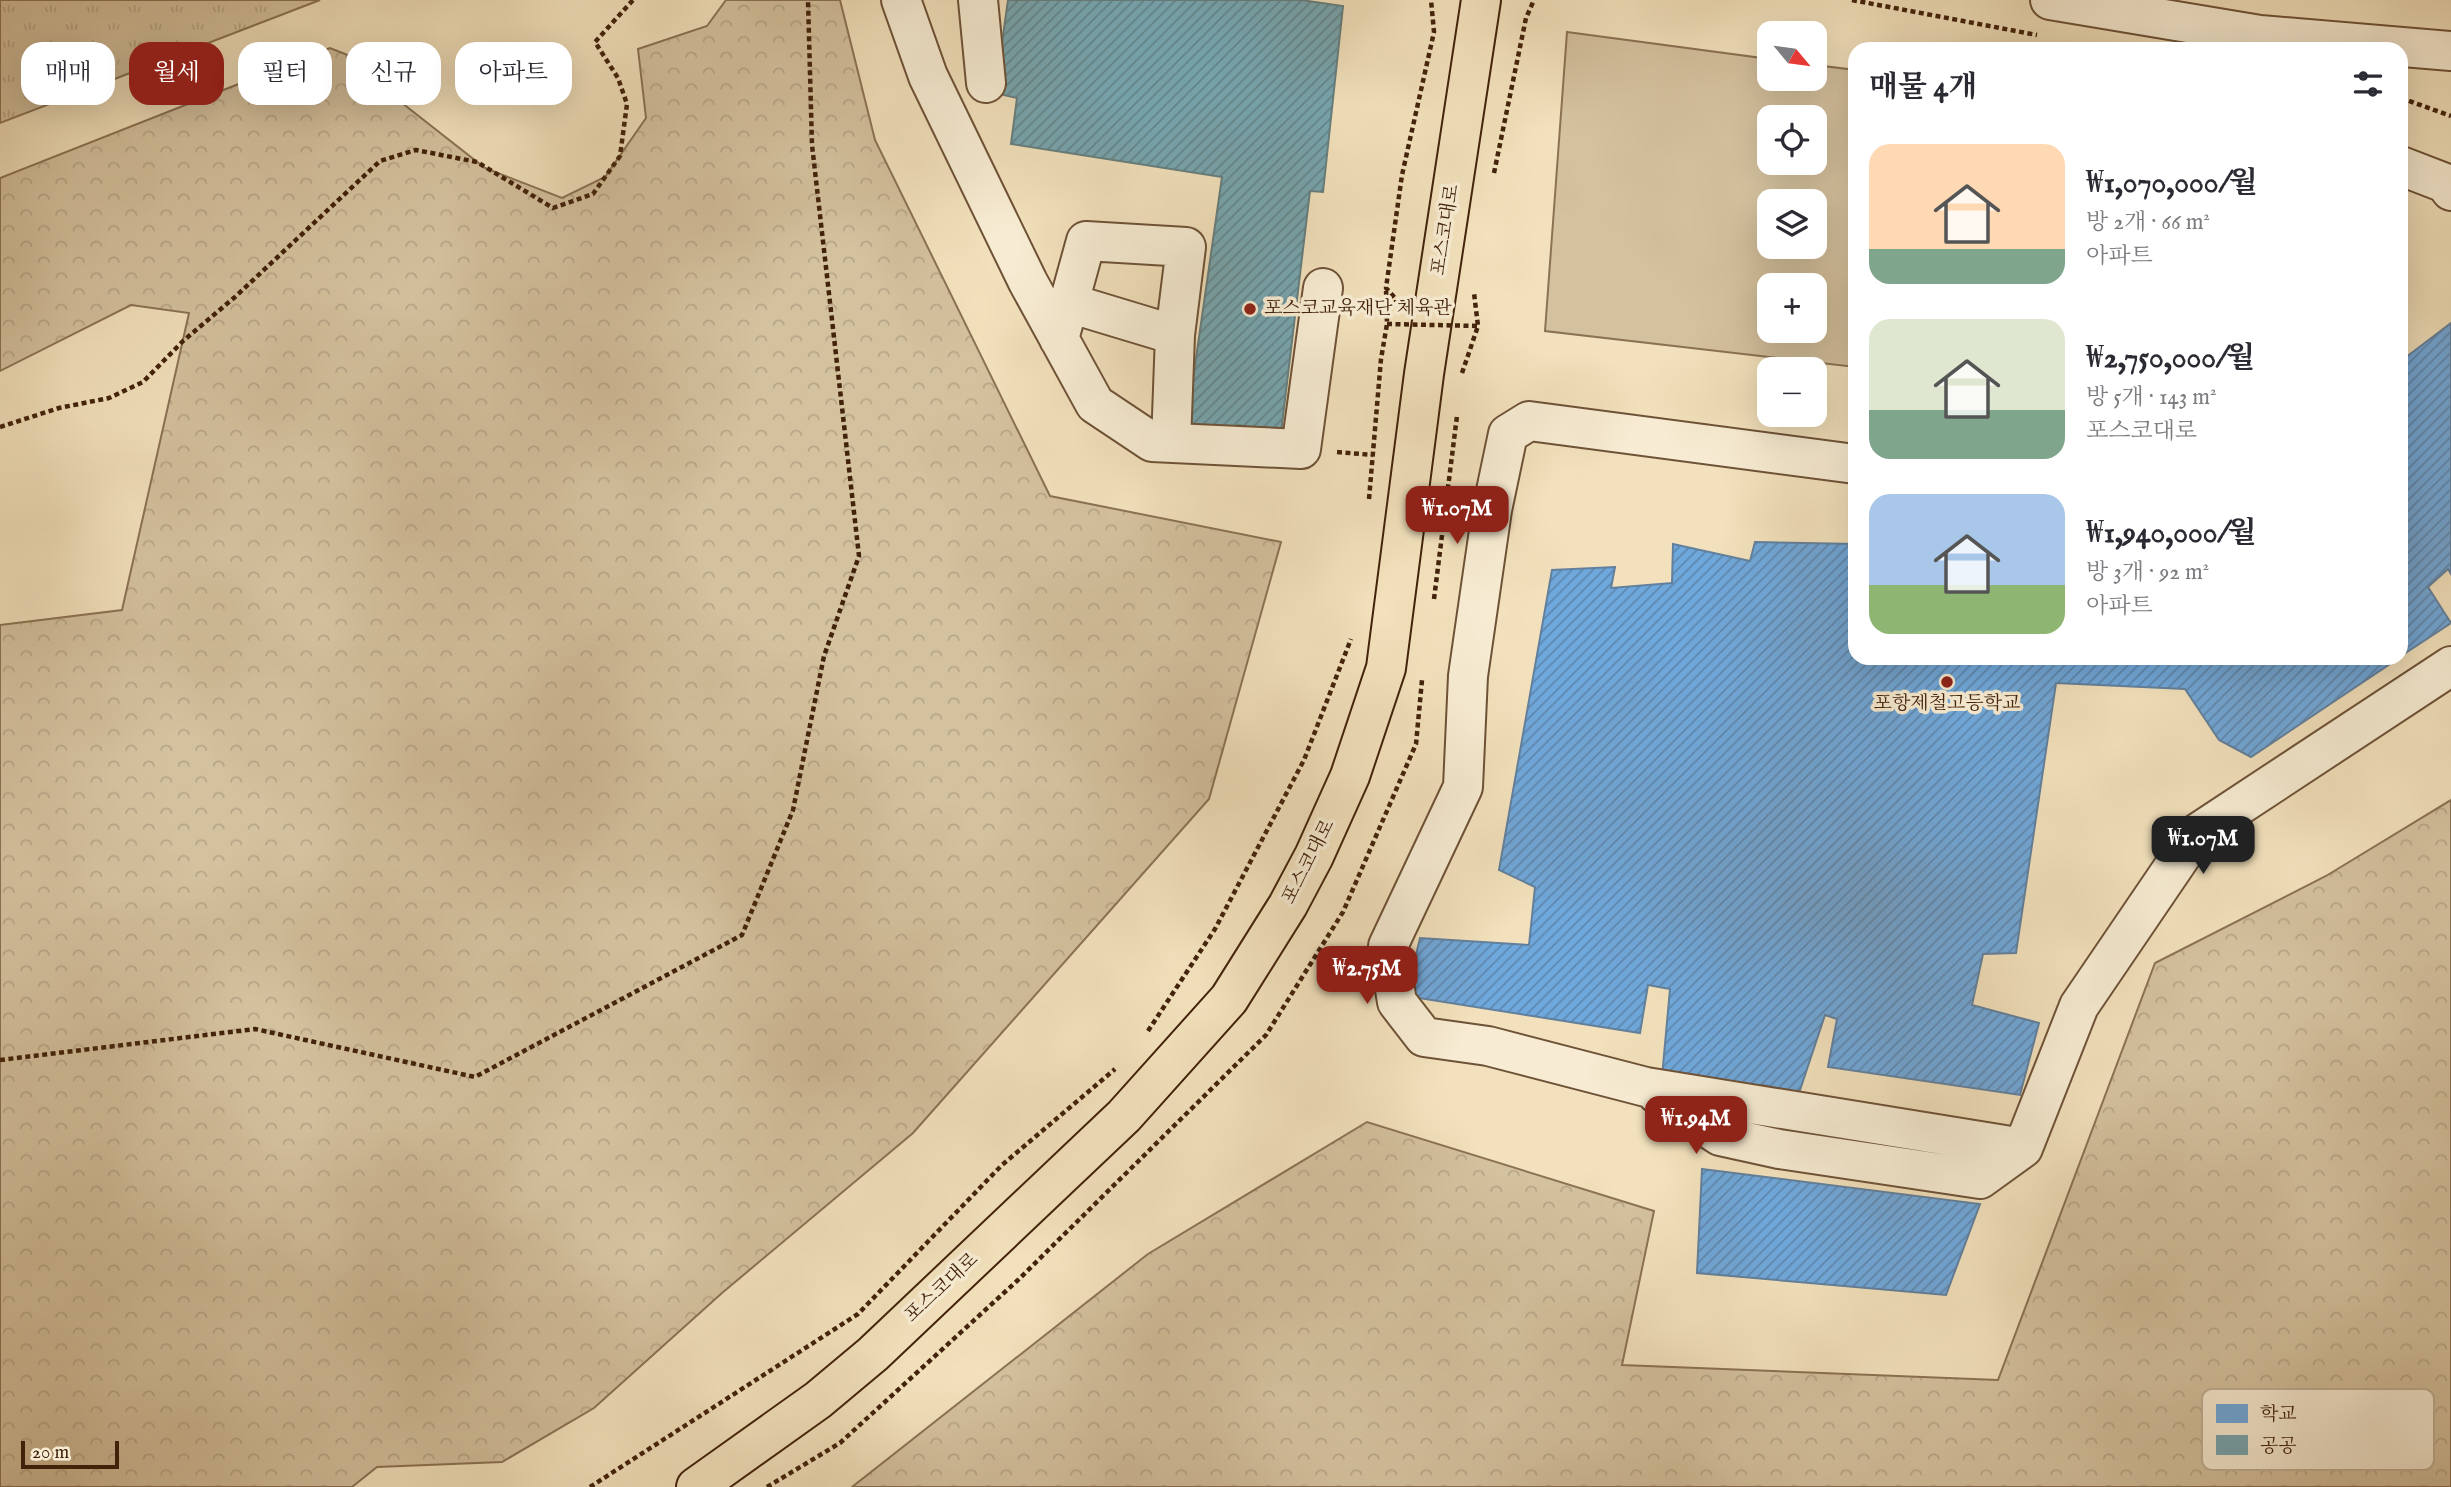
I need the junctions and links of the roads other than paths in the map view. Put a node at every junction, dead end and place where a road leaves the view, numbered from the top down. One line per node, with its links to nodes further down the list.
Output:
1 (901, 0): 12 (street)
2 (978, 0): 8 (street)
3 (1480, 0): 17 (main road, 포스코대로)
4 (2049, 18): 5 (street)
5 (2305, 42)
6 (2408, 49): 7 (street)
7 (2451, 51)
8 (986, 83)
9 (2408, 169): 10 (street)
10 (2451, 191)
11 (1323, 288): 14 (street)
12 (1064, 321): 13 (street); 13 (street); 14 (street)
13 (1175, 335): 14 (street)
14 (1171, 443)
15 (1848, 463): 16 (street)
16 (2451, 666)
17 (696, 1487)

